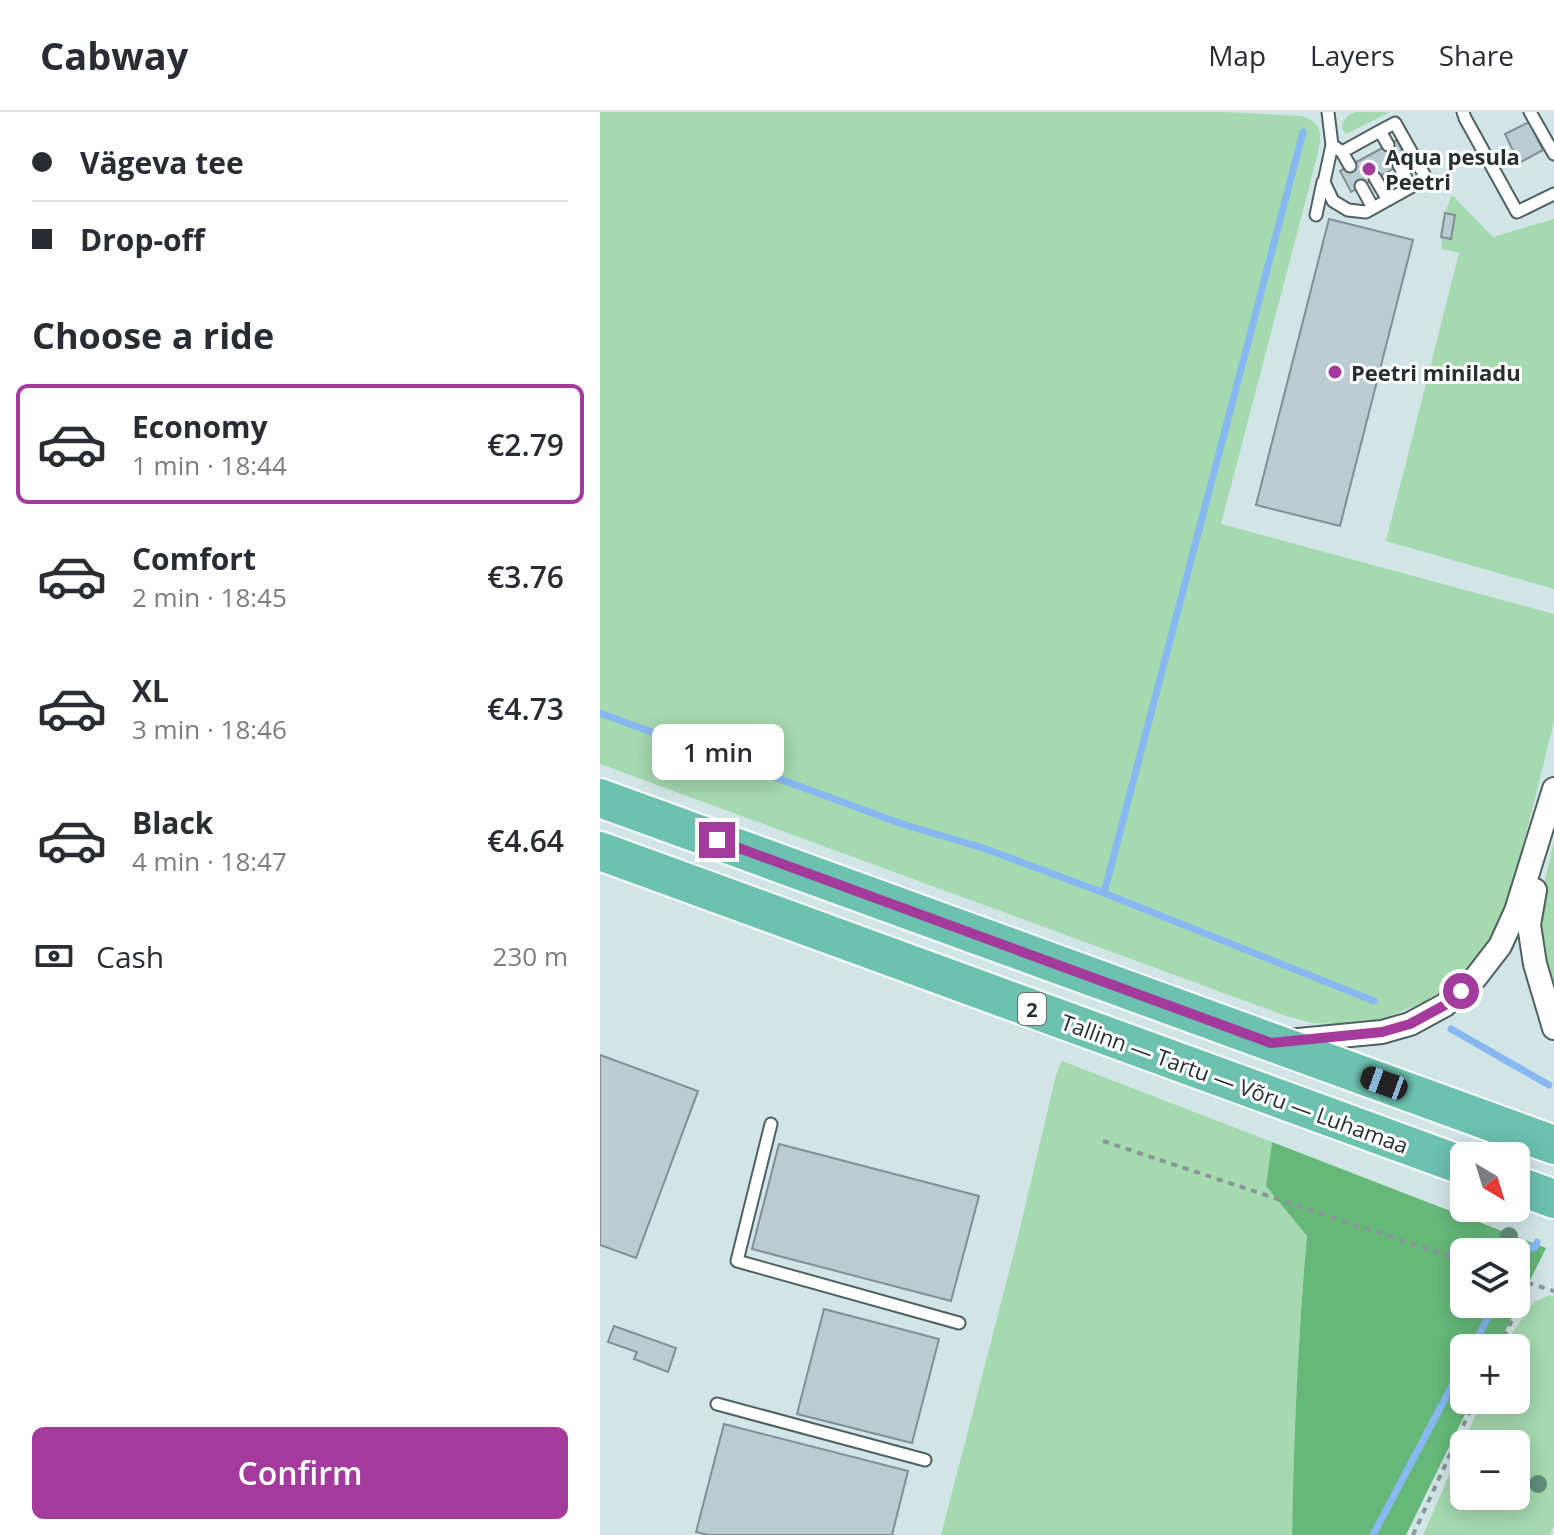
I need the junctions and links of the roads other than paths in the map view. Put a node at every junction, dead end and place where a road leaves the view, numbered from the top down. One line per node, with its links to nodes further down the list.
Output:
1 (1328, 112): 7 (lane)
2 (1463, 112): 16 (lane)
3 (1530, 112): 8 (lane)
4 (1380, 131): 5 (lane); 6 (lane); 15 (lane)
5 (1356, 145): 7 (lane); 9 (lane)
6 (1388, 145)
7 (1337, 148): 11 (lane); 13 (lane)
8 (1554, 154)
9 (1364, 158)
10 (1399, 165): 15 (lane)
11 (1350, 166)
12 (1375, 178): 17 (lane)
13 (1324, 182): 18 (lane); 19 (lane)
14 (1361, 186): 18 (lane)
15 (1411, 187): 17 (lane)
16 (1554, 194)
17 (1388, 200): 18 (lane)
18 (1373, 208)
19 (1316, 215)
20 (1554, 791): 23 (street); 24 (street)
21 (600, 798): 24 (highway, 2)
22 (600, 851): 27 (highway, Tallinn — Tartu — Võru — Luhamaa / 2)
23 (1554, 1028)
24 (1271, 1043): 26 (highway, 2)
25 (771, 1124): 30 (lane)
26 (1554, 1145)
27 (1450, 1161)
28 (1530, 1190): 29 (highway)
29 (1554, 1199)
30 (959, 1323)
31 (717, 1404): 32 (lane)
32 (925, 1460)

